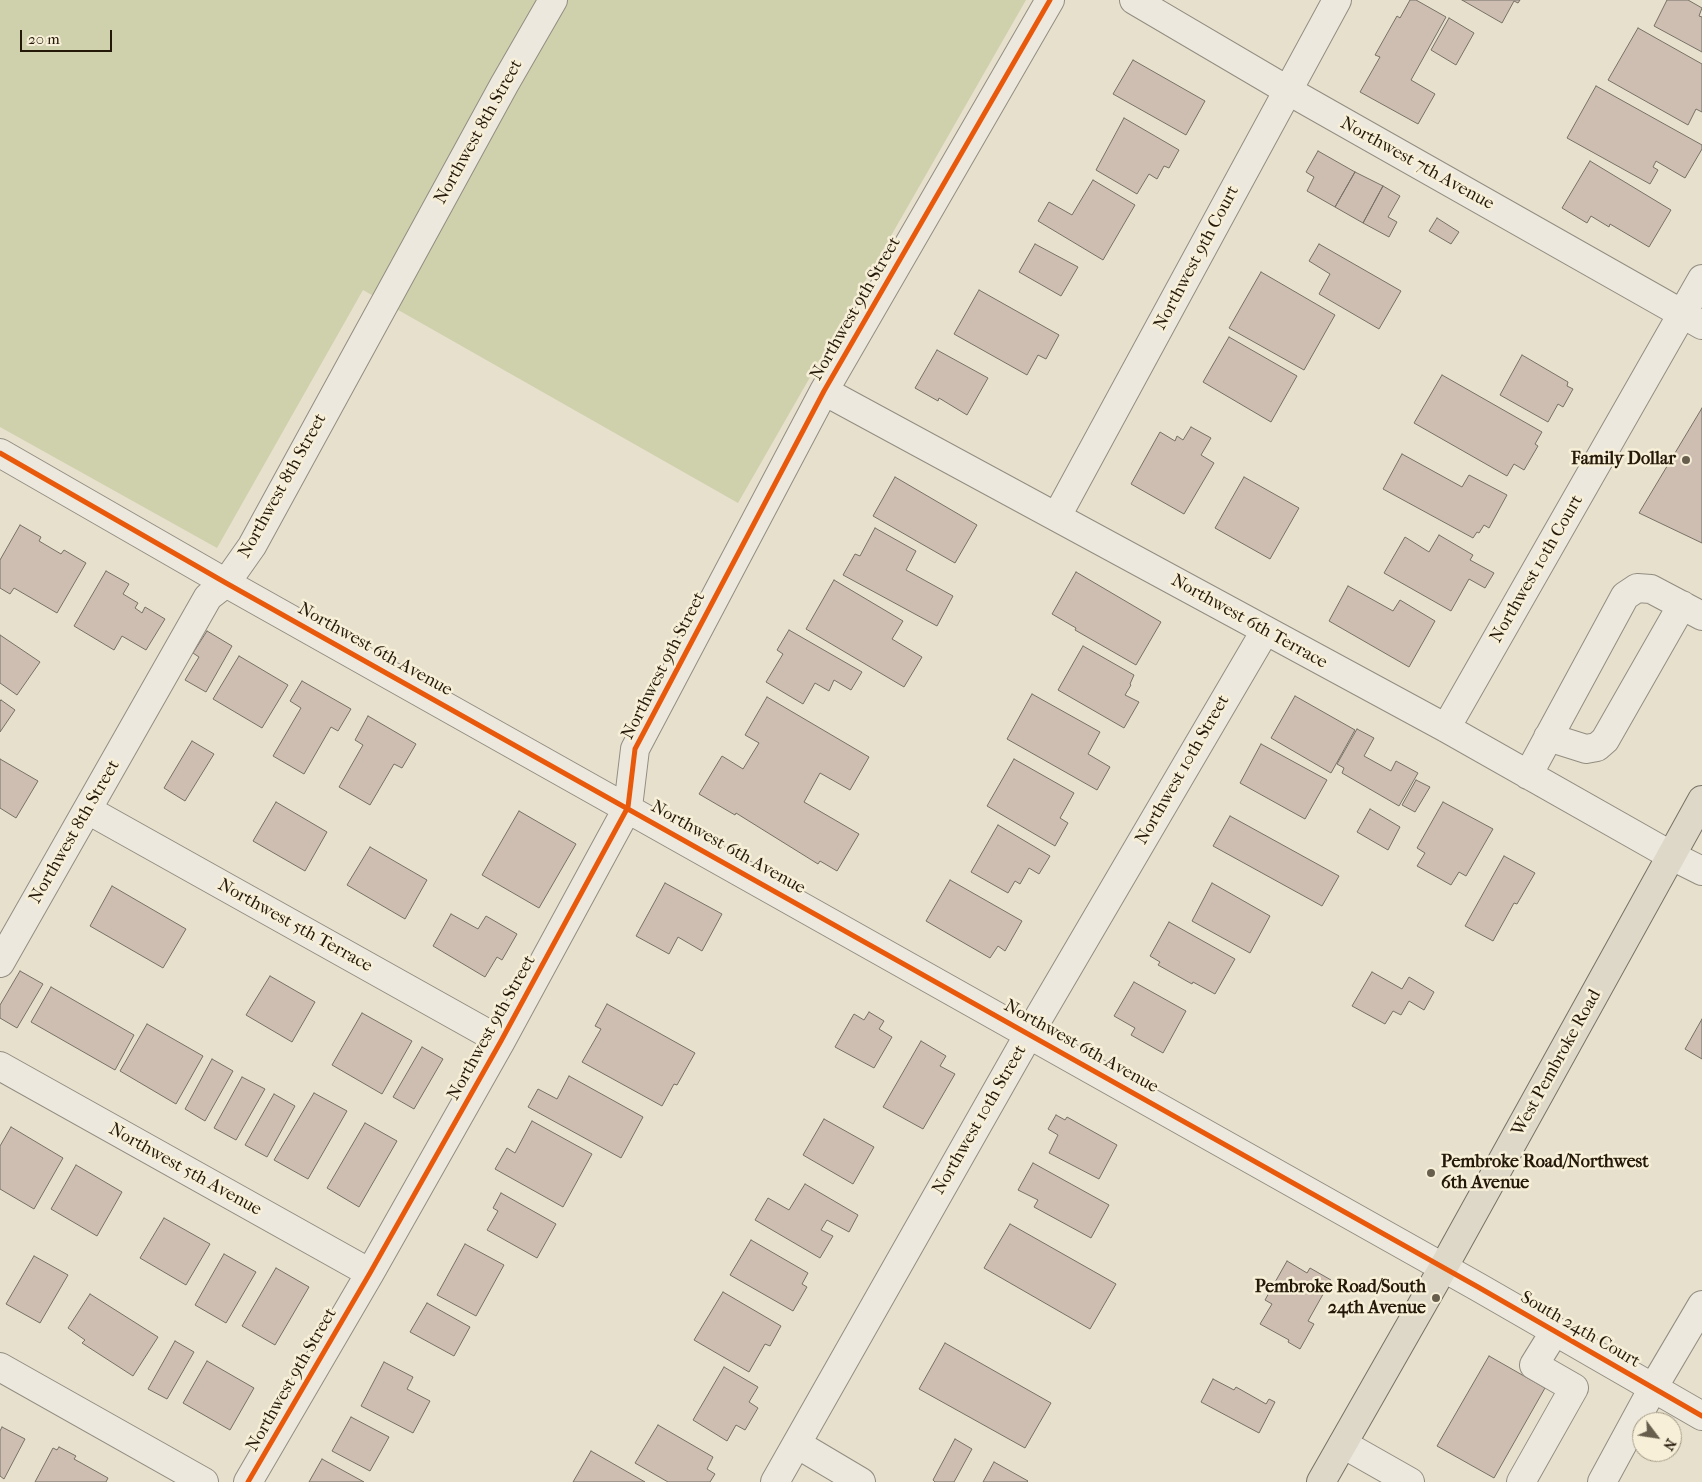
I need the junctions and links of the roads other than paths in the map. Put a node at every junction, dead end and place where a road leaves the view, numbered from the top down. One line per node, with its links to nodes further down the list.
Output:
1 (553, 0): 11 (street, Northwest 8th Street)
2 (1050, 0): 8 (street, Northwest 9th Street)
3 (1134, 0): 5 (street, Northwest 7th Avenue)
4 (1337, 0): 5 (street, Northwest 9th Court)
5 (1287, 90): 7 (street, Northwest 7th Avenue); 10 (street, Northwest 9th Court)
6 (1702, 279): 7 (street, Northwest 10th Court)
7 (1692, 320): 14 (street, Northwest 10th Court)
8 (824, 391): 10 (street, Northwest 6th Terrace); 18 (street, Northwest 9th Street)
9 (2, 459): 11 (street, Northwest 6th Avenue)
10 (1057, 516): 13 (street, Northwest 6th Terrace)
11 (226, 583): 18 (street, Northwest 6th Avenue); 19 (street, Northwest 8th Street)
12 (1692, 610): 15 (street); 15 (street)
13 (1265, 631): 14 (street, Northwest 6th Terrace); 23 (street, Northwest 10th Street)
14 (1446, 728): 16 (street, Northwest 6th Terrace)
15 (1548, 737): 16 (street)
16 (1528, 775): 20 (street, Northwest 6th Terrace)
17 (1702, 800): 20 (main road, West Pembroke Road)
18 (628, 807): 23 (street, Northwest 6th Avenue); 24 (street, Northwest 9th Street)
19 (88, 810): 22 (street, Northwest 8th Street); 24 (street, Northwest 5th Terrace)
20 (1672, 856): 21 (street, Northwest 6th Terrace); 26 (main road, West Pembroke Road)
21 (1702, 871)
22 (0, 963)
23 (1029, 1034): 26 (street, Northwest 6th Avenue); 33 (street, Northwest 10th Street)
24 (501, 1041): 27 (street, Northwest 9th Street)
25 (0, 1066): 27 (street, Northwest 5th Avenue)
26 (1443, 1268): 29 (street, South 24th Court); 34 (main road, West Pembroke Road)
27 (370, 1273): 36 (street, Northwest 9th Street)
28 (1702, 1306): 31 (street)
29 (1555, 1332): 31 (street, South 24th Court); 41 (street)
30 (0, 1367): 35 (street)
31 (1653, 1388): 32 (street, South 24th Court); 42 (street)
32 (1702, 1416)
33 (797, 1444): 37 (street, Northwest 10th Street); 38 (street)
34 (1343, 1444): 39 (main road, West Pembroke Road); 40 (street)
35 (204, 1482)
36 (248, 1482)
37 (775, 1482)
38 (861, 1482)
39 (1321, 1482)
40 (1410, 1482)
41 (1521, 1482)
42 (1602, 1482)

